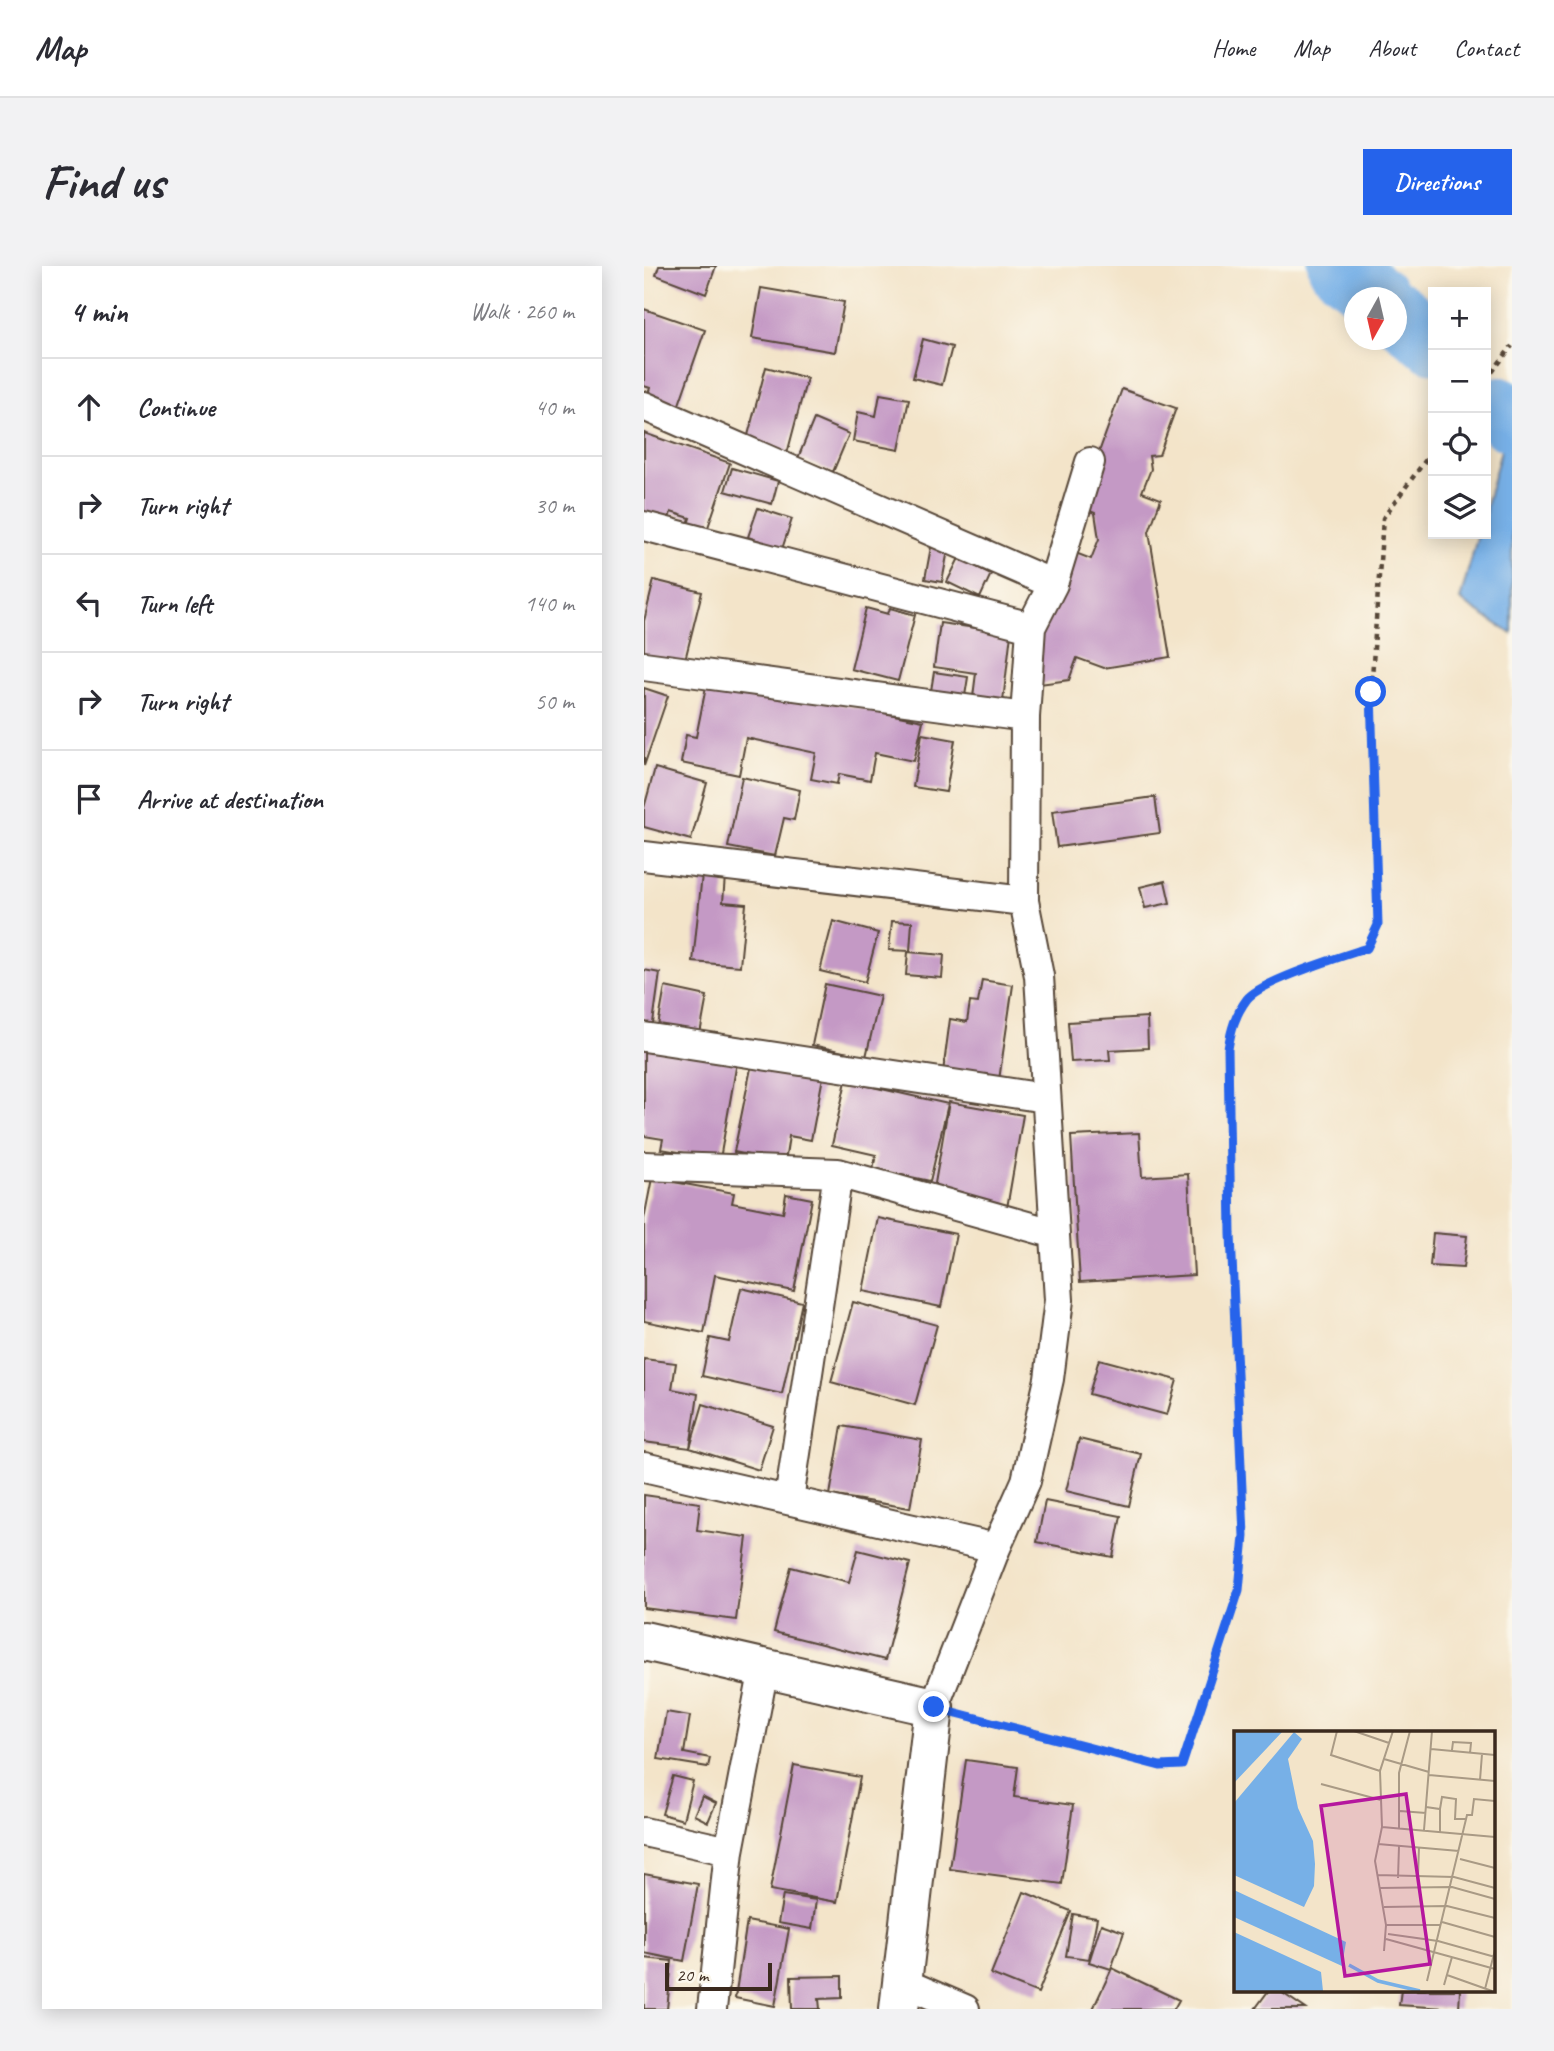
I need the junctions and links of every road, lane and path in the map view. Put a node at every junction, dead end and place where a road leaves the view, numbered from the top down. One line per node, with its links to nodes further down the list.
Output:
1 (1512, 346): 2 (path)
2 (1491, 373)
3 (644, 406): 7 (street)
4 (1428, 457): 23 (path)
5 (1090, 462): 7 (street)
6 (644, 526): 8 (street)
7 (1053, 584): 8 (street)
8 (1031, 627): 10 (street)
9 (644, 666): 10 (street)
10 (1025, 717): 12 (street)
11 (644, 856): 12 (street)
12 (1024, 901): 14 (street)
13 (644, 1037): 14 (street)
14 (1045, 1098): 17 (street)
15 (644, 1166): 16 (street)
16 (838, 1173): 17 (street); 19 (street)
17 (1052, 1233): 20 (street)
18 (644, 1467): 19 (street)
19 (789, 1500): 20 (street)
20 (996, 1548): 23 (street)
21 (644, 1641): 22 (main road)
22 (764, 1668): 23 (main road); 25 (street)
23 (934, 1707): 26 (main road)
24 (644, 1832): 25 (street)
25 (729, 1851): 27 (street)
26 (900, 1995): 28 (street)
27 (712, 2009)
28 (965, 2009)

